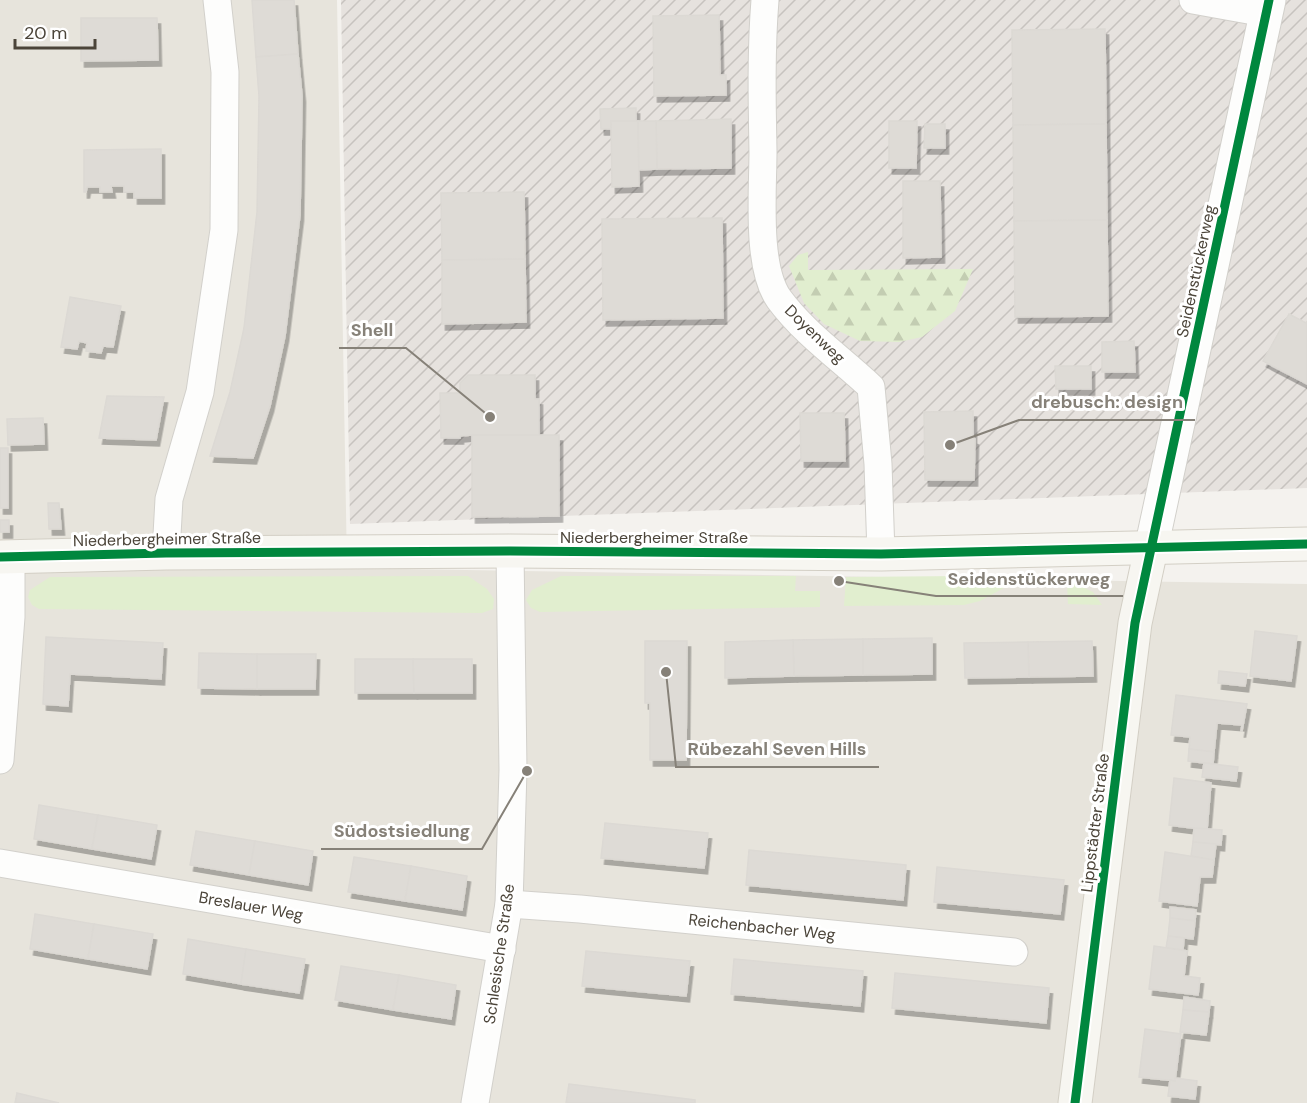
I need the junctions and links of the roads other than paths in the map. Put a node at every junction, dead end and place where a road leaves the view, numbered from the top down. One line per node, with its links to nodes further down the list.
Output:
1 (218, 0): 8 (street)
2 (765, 0): 9 (street, Doyenweg)
3 (1192, 0): 4 (street)
4 (1267, 6): 6 (street, Seidenstückerweg)
5 (1307, 543): 6 (main road, Niederbergheimer Straße)
6 (1151, 549): 9 (main road, Niederbergheimer Straße); 17 (main road, Lippstädter Straße)
7 (510, 551): 8 (main road, Niederbergheimer Straße); 9 (main road, Niederbergheimer Straße); 13 (street, Schlesische Straße)
8 (166, 553): 10 (main road, Niederbergheimer Straße)
9 (881, 554)
10 (5, 556): 11 (street)
11 (0, 760)
12 (0, 863): 14 (street, Breslauer Weg)
13 (509, 904): 14 (street, Schlesische Straße); 15 (street, Reichenbacher Weg)
14 (502, 949): 16 (street, Schlesische Straße)
15 (1014, 952)
16 (475, 1103)
17 (1075, 1103)

